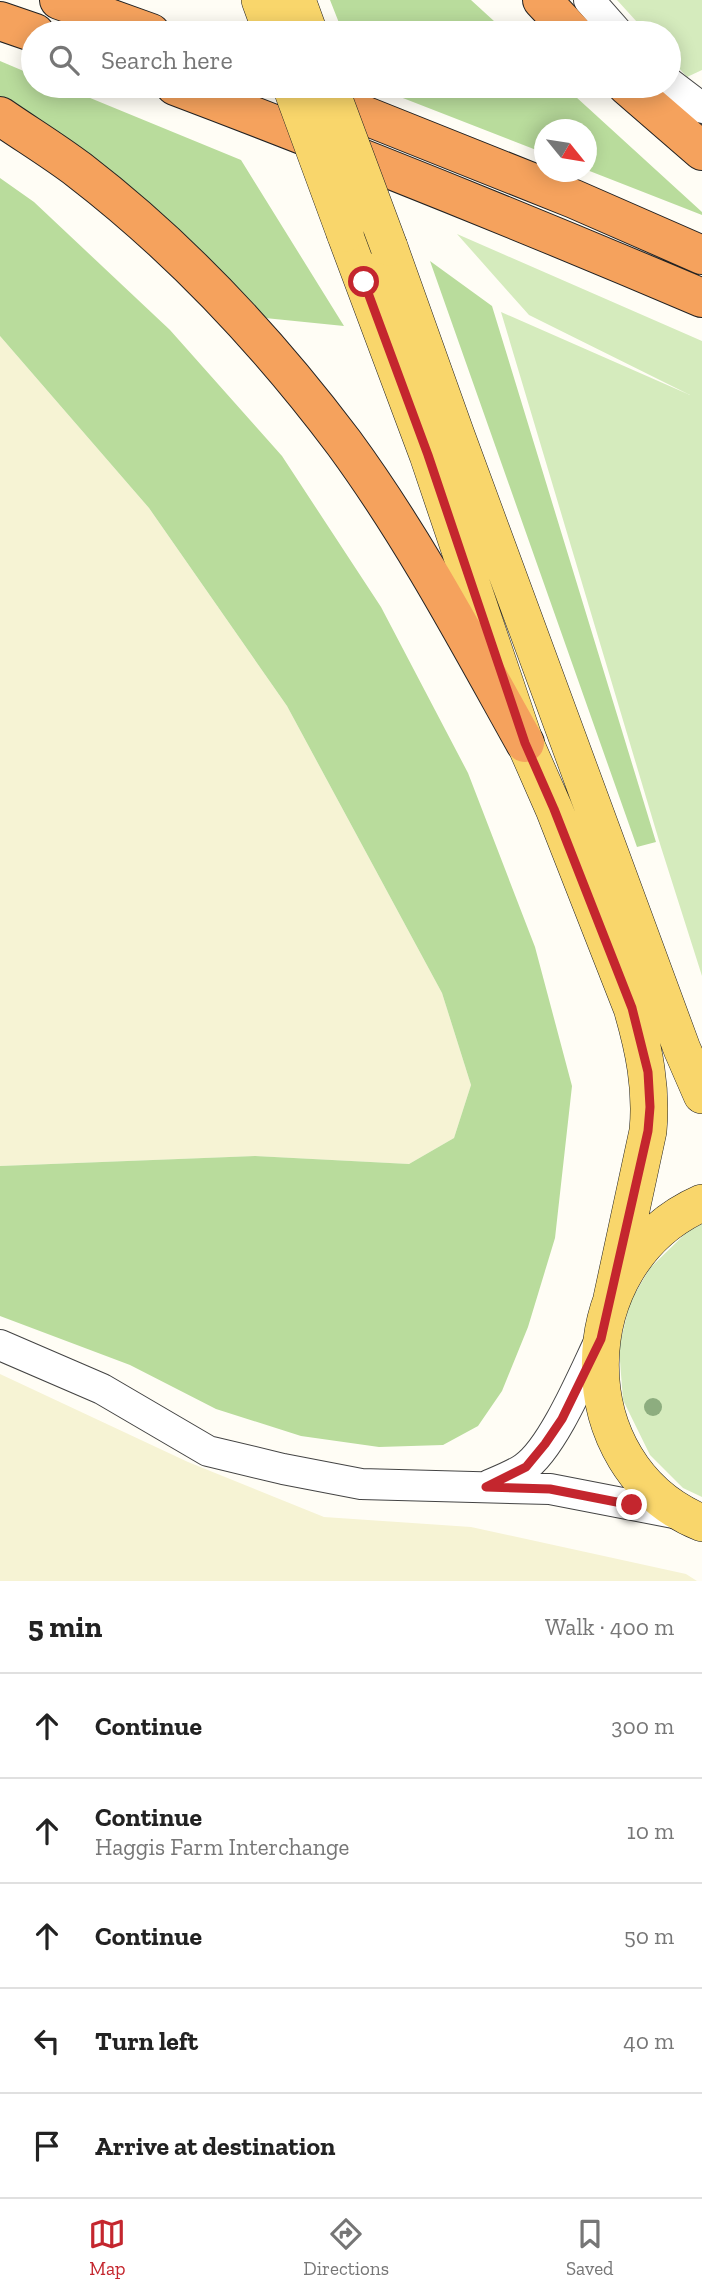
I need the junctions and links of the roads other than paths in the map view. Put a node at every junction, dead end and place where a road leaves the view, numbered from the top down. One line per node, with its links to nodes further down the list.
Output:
1 (59, 0): 6 (highway)
2 (260, 0): 7 (main road)
3 (542, 0): 8 (highway)
4 (589, 0): 9 (street)
5 (0, 21): 10 (highway)
6 (117, 21)
7 (268, 21)
8 (562, 21)
9 (607, 21)
10 (21, 28)
11 (681, 92): 17 (street)
12 (206, 98): 21 (highway)
13 (295, 98): 22 (main road, bridge)
14 (321, 98): 20 (highway)
15 (333, 98): 23 (main road, bridge)
16 (641, 98): 19 (highway)
17 (702, 108)
18 (0, 116): 22 (highway)
19 (702, 151)
20 (702, 255)
21 (702, 298)
22 (525, 743): 25 (main road)
23 (702, 1095)
24 (702, 1203): 25 (main road)
25 (612, 1298): 26 (main road)
26 (601, 1339): 28 (street); 29 (main road)
27 (0, 1345): 28 (street)
28 (486, 1487): 29 (street)
29 (693, 1519)

